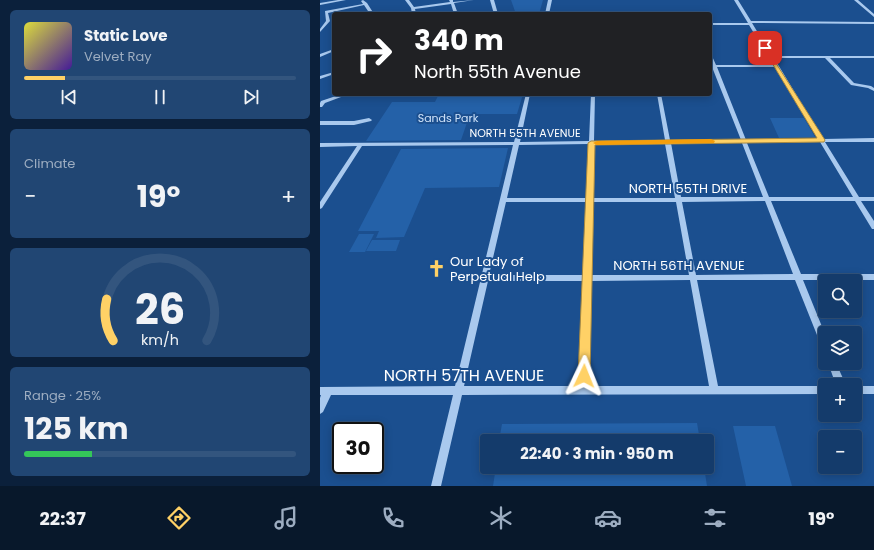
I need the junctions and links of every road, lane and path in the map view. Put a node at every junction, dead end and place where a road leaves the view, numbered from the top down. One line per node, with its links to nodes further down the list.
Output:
1 (344, 0): 10 (street)
2 (362, 0): 11 (street)
3 (407, 0): 12 (street)
4 (472, 0): 9 (street)
5 (492, 0): 16 (street)
6 (550, 0): 17 (street)
7 (736, 0): 19 (street)
8 (856, 0): 18 (street)
9 (452, 1): 12 (street); 15 (street)
10 (320, 4)
11 (366, 4): 13 (street); 22 (street)
12 (413, 8): 14 (street)
13 (371, 12)
14 (414, 12)
15 (455, 12)
16 (495, 12)
17 (547, 12)
18 (874, 16)
19 (750, 23): 20 (street); 21 (street); 25 (street)
20 (874, 23)
21 (712, 24)
22 (320, 31)
23 (332, 51): 24 (street)
24 (320, 56)
25 (771, 57): 26 (street); 29 (street)
26 (826, 57): 27 (street); 32 (street)
27 (874, 57)
28 (712, 66): 29 (street); 42 (street)
29 (776, 66): 40 (street)
30 (332, 74): 31 (street)
31 (320, 78)
32 (874, 90)
33 (341, 96): 37 (street)
34 (527, 96): 44 (street)
35 (593, 96): 45 (street)
36 (659, 96): 43 (street)
37 (320, 106)
38 (369, 120): 39 (street)
39 (320, 123)
40 (822, 140): 41 (street, NORTH 55TH AVENUE); 42 (street, NORTH 55TH AVENUE); 49 (street)
41 (874, 140)
42 (744, 141): 43 (street, NORTH 55TH AVENUE); 48 (street)
43 (668, 142): 45 (street, NORTH 55TH AVENUE); 53 (street)
44 (515, 143): 45 (street, NORTH 55TH AVENUE); 46 (street, NORTH 55TH AVENUE); 51 (street)
45 (591, 143): 52 (street)
46 (361, 144): 47 (street, NORTH 55TH AVENUE); 54 (street)
47 (320, 145)
48 (766, 199): 49 (street, NORTH 55TH DRIVE); 53 (street, NORTH 55TH DRIVE); 58 (street)
49 (857, 199): 50 (street, NORTH 55TH DRIVE); 55 (street)
50 (874, 199)
51 (503, 200): 52 (street, NORTH 55TH DRIVE); 60 (street)
52 (590, 200): 53 (street, NORTH 55TH DRIVE); 56 (street)
53 (678, 200): 57 (street)
54 (320, 207)
55 (874, 227)
56 (587, 277): 57 (street, NORTH 56TH AVENUE); 60 (street, NORTH 56TH AVENUE); 63 (street)
57 (693, 277): 58 (street, NORTH 56TH AVENUE); 64 (street)
58 (798, 277): 59 (street, NORTH 56TH AVENUE); 61 (street)
59 (874, 277)
60 (484, 278): 62 (street)
61 (818, 327)
62 (458, 390): 63 (street, NORTH 57TH AVENUE); 68 (street, NORTH 57TH AVENUE); 70 (street)
63 (584, 390): 64 (street, NORTH 57TH AVENUE)
64 (714, 390): 65 (street, NORTH 57TH AVENUE)
65 (818, 390)
66 (862, 390): 67 (street)
67 (874, 390)
68 (324, 391): 69 (street)
69 (320, 409)
70 (436, 486)

